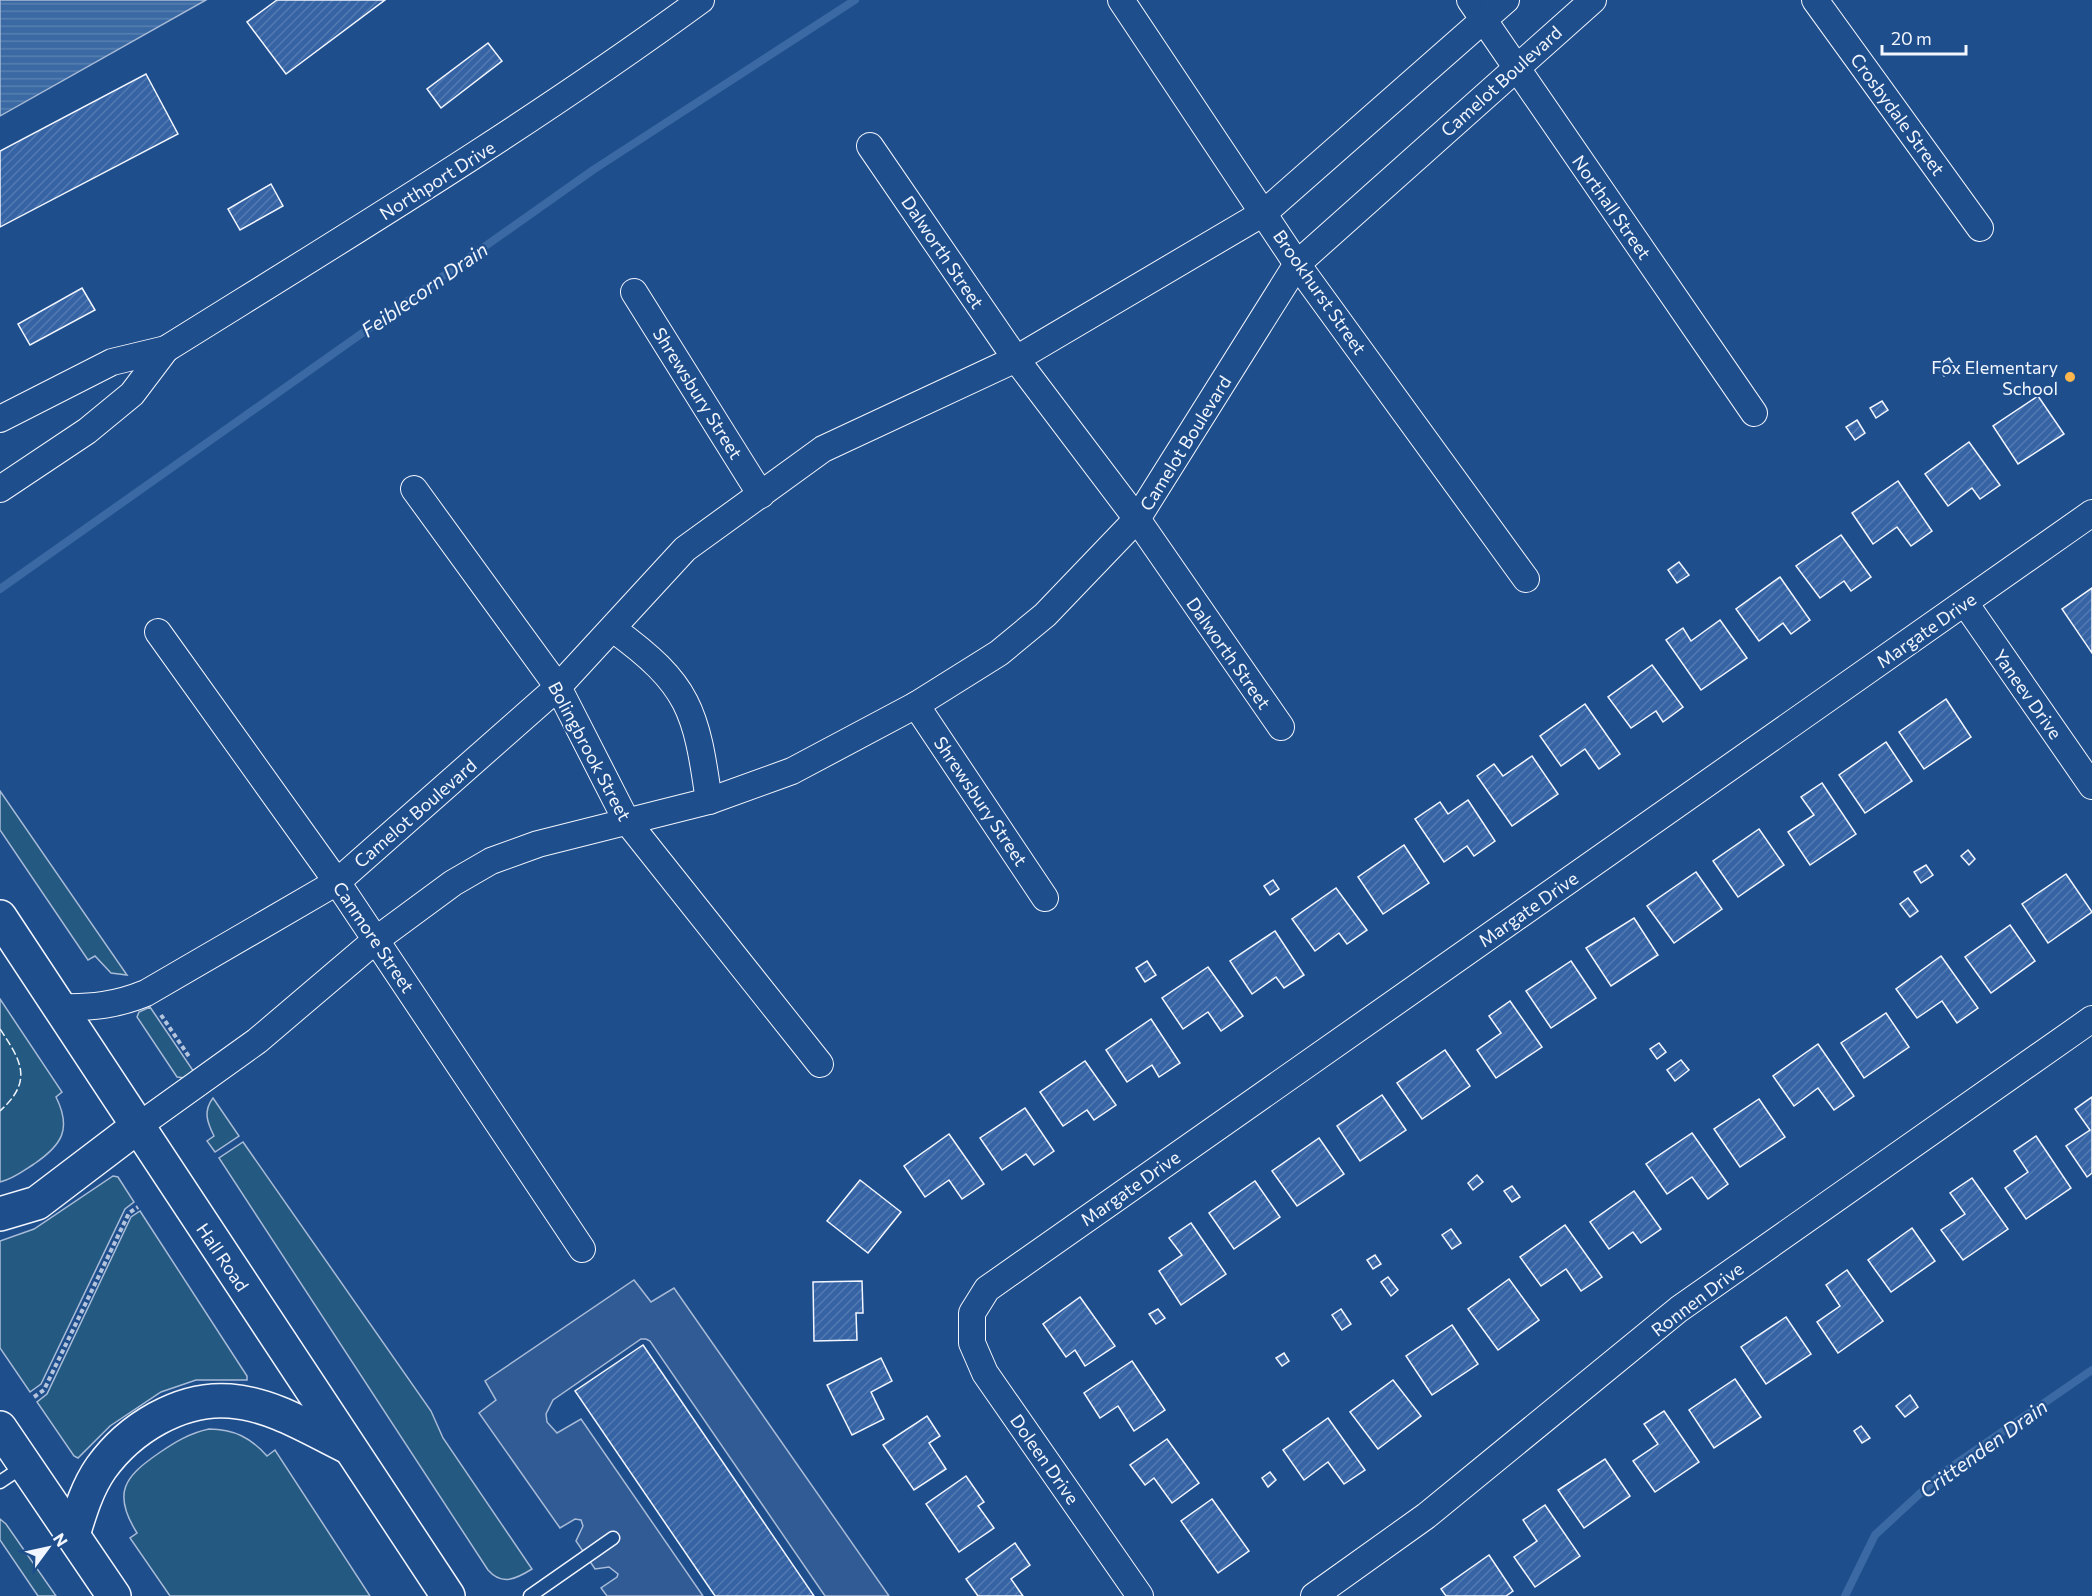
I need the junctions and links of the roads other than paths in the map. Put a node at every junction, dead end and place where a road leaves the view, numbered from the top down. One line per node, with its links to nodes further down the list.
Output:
1 (701, 0): 13 (street, Northport Drive)
2 (1122, 0): 9 (street, Brookhurst Street)
3 (1506, 0): 6 (street, Camelot Boulevard)
4 (1593, 0): 7 (street, Camelot Boulevard)
5 (1815, 0): 10 (street, Crosbydale Street)
6 (1477, 10): 7 (street, Northall Street); 9 (street, Camelot Boulevard)
7 (1515, 67): 11 (street, Camelot Boulevard); 15 (street, Northall Street)
8 (870, 146): 14 (street, Dalworth Street)
9 (1265, 212): 11 (street, Brookhurst Street); 14 (street, Camelot Boulevard)
10 (1980, 228)
11 (1297, 264): 21 (street, Camelot Boulevard); 22 (street, Brookhurst Street)
12 (634, 292): 19 (street, Shrewsbury Street)
13 (166, 349): 16 (street, Northport Drive); 17 (street, Northport Drive)
14 (1016, 359): 19 (street, Camelot Boulevard); 21 (street)
15 (1754, 413)
16 (0, 418)
17 (0, 489)
18 (414, 489): 26 (street, Bolingbrook Street)
19 (761, 495): 24 (street, Camelot Boulevard)
20 (2092, 513): 23 (street, Margate Drive)
21 (1137, 519): 27 (street, Camelot Boulevard); 28 (street, Dalworth Street)
22 (1526, 579)
23 (1965, 603): 29 (street, Yaneev Drive); 42 (street, Margate Drive)
24 (613, 629): 26 (street, Camelot Boulevard); 30 (street)
25 (158, 632): 32 (street, Canmore Street)
26 (558, 687): 31 (street, Bolingbrook Street); 32 (street, Camelot Boulevard)
27 (916, 705): 30 (street, Camelot Boulevard); 33 (street, Shrewsbury Street)
28 (1281, 727)
29 (2092, 786)
30 (710, 801): 31 (street, Camelot Boulevard)
31 (626, 820): 35 (street, Camelot Boulevard); 38 (street, Bolingbrook Street)
32 (337, 882): 35 (street, Canmore Street); 36 (street, Camelot Boulevard)
33 (1046, 898)
34 (0, 917): 36 (highway, Hall Road)
35 (377, 939): 39 (street, Camelot Boulevard); 41 (street, Canmore Street)
36 (60, 1007): 39 (highway, Hall Road)
37 (2092, 1019): 52 (street, Ronnen Drive)
38 (819, 1064)
39 (137, 1127): 40 (highway); 44 (highway, Hall Road)
40 (0, 1214)
41 (582, 1249)
42 (972, 1314): 51 (street, Doleen Drive)
43 (0, 1428): 45 (highway)
44 (350, 1448): 46 (highway); 49 (highway, Hall Road)
45 (12, 1474): 46 (highway)
46 (73, 1535): 48 (highway)
47 (612, 1538): 50 (lane)
48 (114, 1596)
49 (448, 1596)
50 (530, 1596)
51 (1140, 1596)
52 (1314, 1596)

